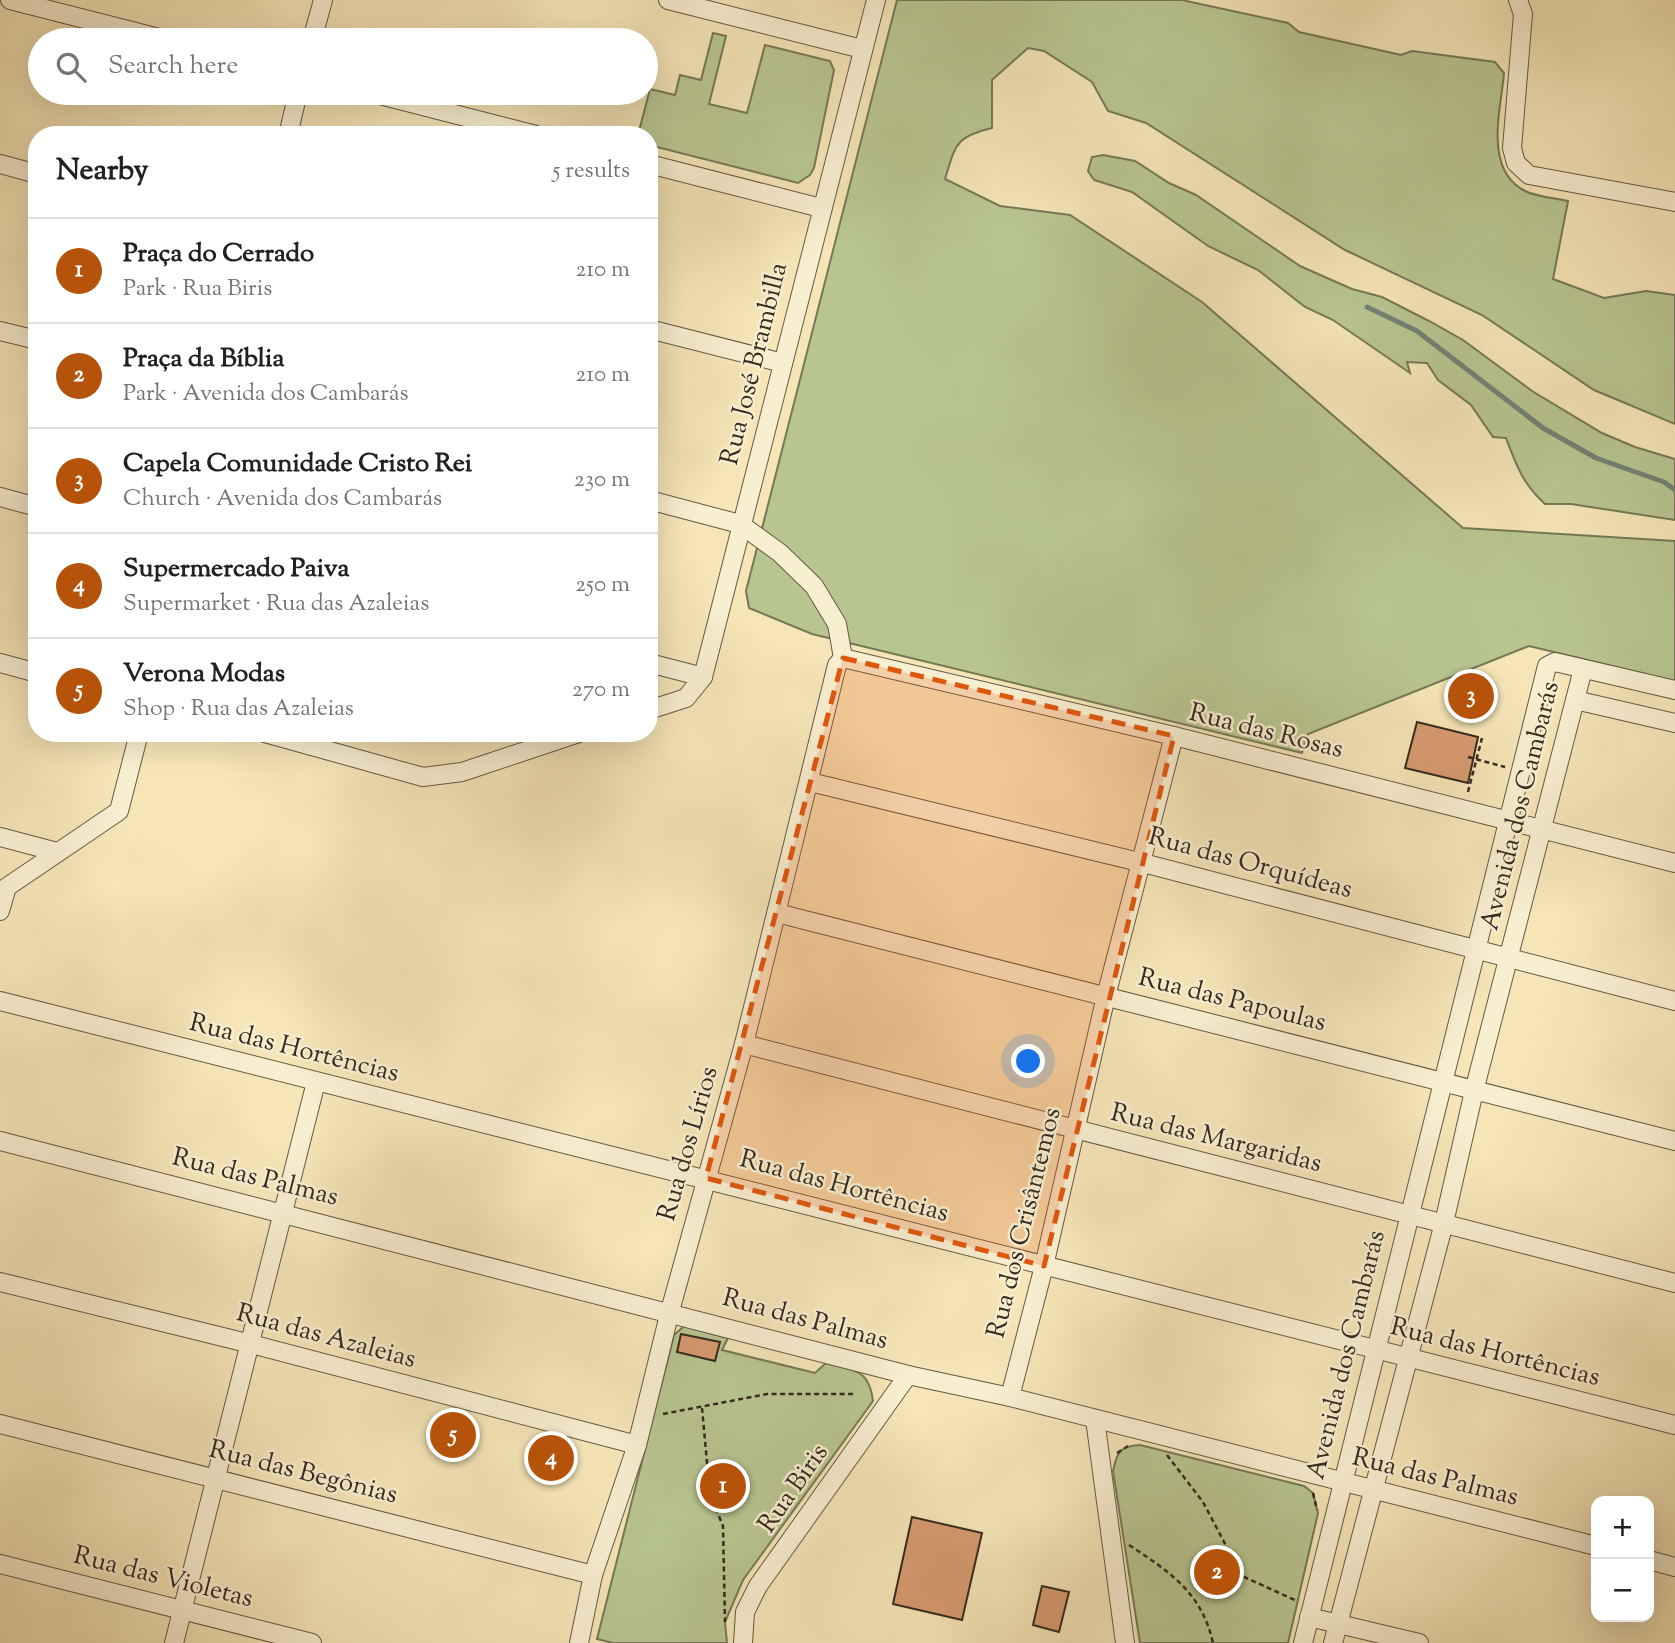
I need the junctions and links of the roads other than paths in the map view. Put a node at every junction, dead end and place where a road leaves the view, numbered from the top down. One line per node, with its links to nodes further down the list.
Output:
1 (10, 0): 6 (street)
2 (323, 0): 7 (street)
3 (668, 0): 8 (street)
4 (876, 0): 8 (street, Rua José Brambilla)
5 (1518, 1): 16 (street)
6 (120, 28)
7 (315, 28)
8 (862, 49): 17 (street, Rua José Brambilla)
9 (295, 105): 11 (street)
10 (419, 105): 12 (street)
11 (290, 126)
12 (501, 126)
13 (0, 164): 15 (street)
14 (658, 166): 17 (street)
15 (28, 172)
16 (1675, 202)
17 (821, 208): 21 (street, Rua José Brambilla)
18 (0, 331): 20 (street)
19 (658, 331): 21 (street)
20 (28, 338)
21 (783, 363): 25 (street, Rua José Brambilla)
22 (0, 497): 24 (street)
23 (658, 502): 25 (street)
24 (28, 505)
25 (740, 524): 26 (street); 31 (street, Rua José Brambilla)
26 (843, 658): 36 (street, Rua das Rosas); 40 (street, Rua dos Lírios)
27 (0, 663): 30 (street)
28 (658, 665): 31 (street)
29 (1583, 669): 32 (street); 33 (street, Avenida dos Cambarás); 41 (street, Avenida dos Cambarás)
30 (28, 671)
31 (703, 677): 34 (street)
32 (1675, 690)
33 (1575, 700): 35 (street); 42 (street, Avenida dos Cambarás)
34 (658, 707)
35 (1675, 723)
36 (1174, 736): 41 (street, Rua das Rosas); 45 (street, Rua dos Crisântemos)
37 (137, 742): 44 (street)
38 (297, 742): 39 (street)
39 (552, 742)
40 (810, 782): 45 (street, Rua das Orquídeas); 48 (street, Rua dos Lírios)
41 (1509, 821): 42 (street, Rua das Rosas); 49 (street, Avenida dos Cambarás)
42 (1541, 829): 46 (street, Rua das Rosas); 50 (street, Avenida dos Cambarás)
43 (0, 837): 44 (street)
44 (57, 852): 47 (street)
45 (1143, 863): 49 (street, Rua das Orquídeas); 51 (street, Rua dos Crisântemos)
46 (1675, 863)
47 (0, 911)
48 (776, 913): 51 (street, Rua das Papoulas); 54 (street, Rua dos Lírios)
49 (1476, 950): 50 (street, Rua das Orquídeas); 56 (street, Avenida dos Cambarás)
50 (1508, 959): 53 (street, Rua das Orquídeas); 57 (street, Avenida dos Cambarás)
51 (1106, 996): 56 (street, Rua das Papoulas); 58 (street, Rua dos Crisântemos)
52 (0, 1001): 55 (street, Rua das Hortências)
53 (1675, 1001)
54 (744, 1044): 58 (street, Rua das Margaridas); 61 (street, Rua dos Lírios)
55 (316, 1082): 61 (street, Rua das Hortências); 62 (street)
56 (1442, 1082): 57 (street, Rua das Papoulas); 63 (street, Avenida dos Cambarás)
57 (1474, 1091): 59 (street, Rua das Papoulas); 64 (street, Avenida dos Cambarás)
58 (1075, 1130): 63 (street, Rua das Margaridas); 65 (street, Rua dos Crisântemos)
59 (1675, 1140)
60 (0, 1141): 62 (street, Rua das Palmas)
61 (706, 1178): 65 (street, Rua das Hortências); 68 (street, Rua dos Lírios)
62 (281, 1212): 68 (street, Rua das Palmas); 69 (street)
63 (1409, 1215): 64 (street, Rua das Margaridas); 70 (street, Avenida dos Cambarás)
64 (1444, 1223): 67 (street, Rua das Margaridas); 71 (street, Avenida dos Cambarás)
65 (1044, 1266): 70 (street, Rua das Hortências); 73 (street, Rua dos Crisântemos)
66 (0, 1282): 69 (street, Rua das Azaleias)
67 (1675, 1283)
68 (670, 1311): 72 (street, Rua das Palmas); 77 (street, Rua dos Lírios)
69 (251, 1344): 77 (street, Rua das Azaleias); 78 (street)
70 (1374, 1350): 71 (street, Rua das Hortências); 79 (street, Avenida dos Cambarás)
71 (1406, 1358): 76 (street, Rua das Hortências); 80 (street, Avenida dos Cambarás)
72 (908, 1375): 73 (street, Rua das Palmas); 92 (street, Rua Biris)
73 (1010, 1397): 74 (street, Rua das Palmas)
74 (1096, 1419): 79 (street, Rua das Palmas); 93 (street)
75 (0, 1424): 78 (street, Rua das Begônias)
76 (1675, 1425)
77 (637, 1445): 85 (street, Rua dos Lírios)
78 (218, 1478): 85 (street, Rua das Begônias); 86 (street)
79 (1342, 1482): 80 (street, Rua das Palmas); 87 (street, Avenida dos Cambarás)
80 (1374, 1489): 81 (street, Rua das Palmas); 88 (street, Avenida dos Cambarás)
81 (1591, 1545)
82 (1654, 1561): 84 (street)
83 (0, 1564): 86 (street, Rua das Violetas)
84 (1675, 1567)
85 (593, 1575): 91 (street, Rua dos Lírios)
86 (182, 1611): 89 (street); 90 (street, Rua das Violetas)
87 (1302, 1614): 88 (street); 94 (street, Avenida dos Cambarás)
88 (1337, 1623): 95 (street, Avenida dos Cambarás); 96 (street)
89 (174, 1643)
90 (312, 1643)
91 (579, 1643)
92 (743, 1643)
93 (1125, 1643)
94 (1303, 1643)
95 (1333, 1643)
96 (1419, 1643)

